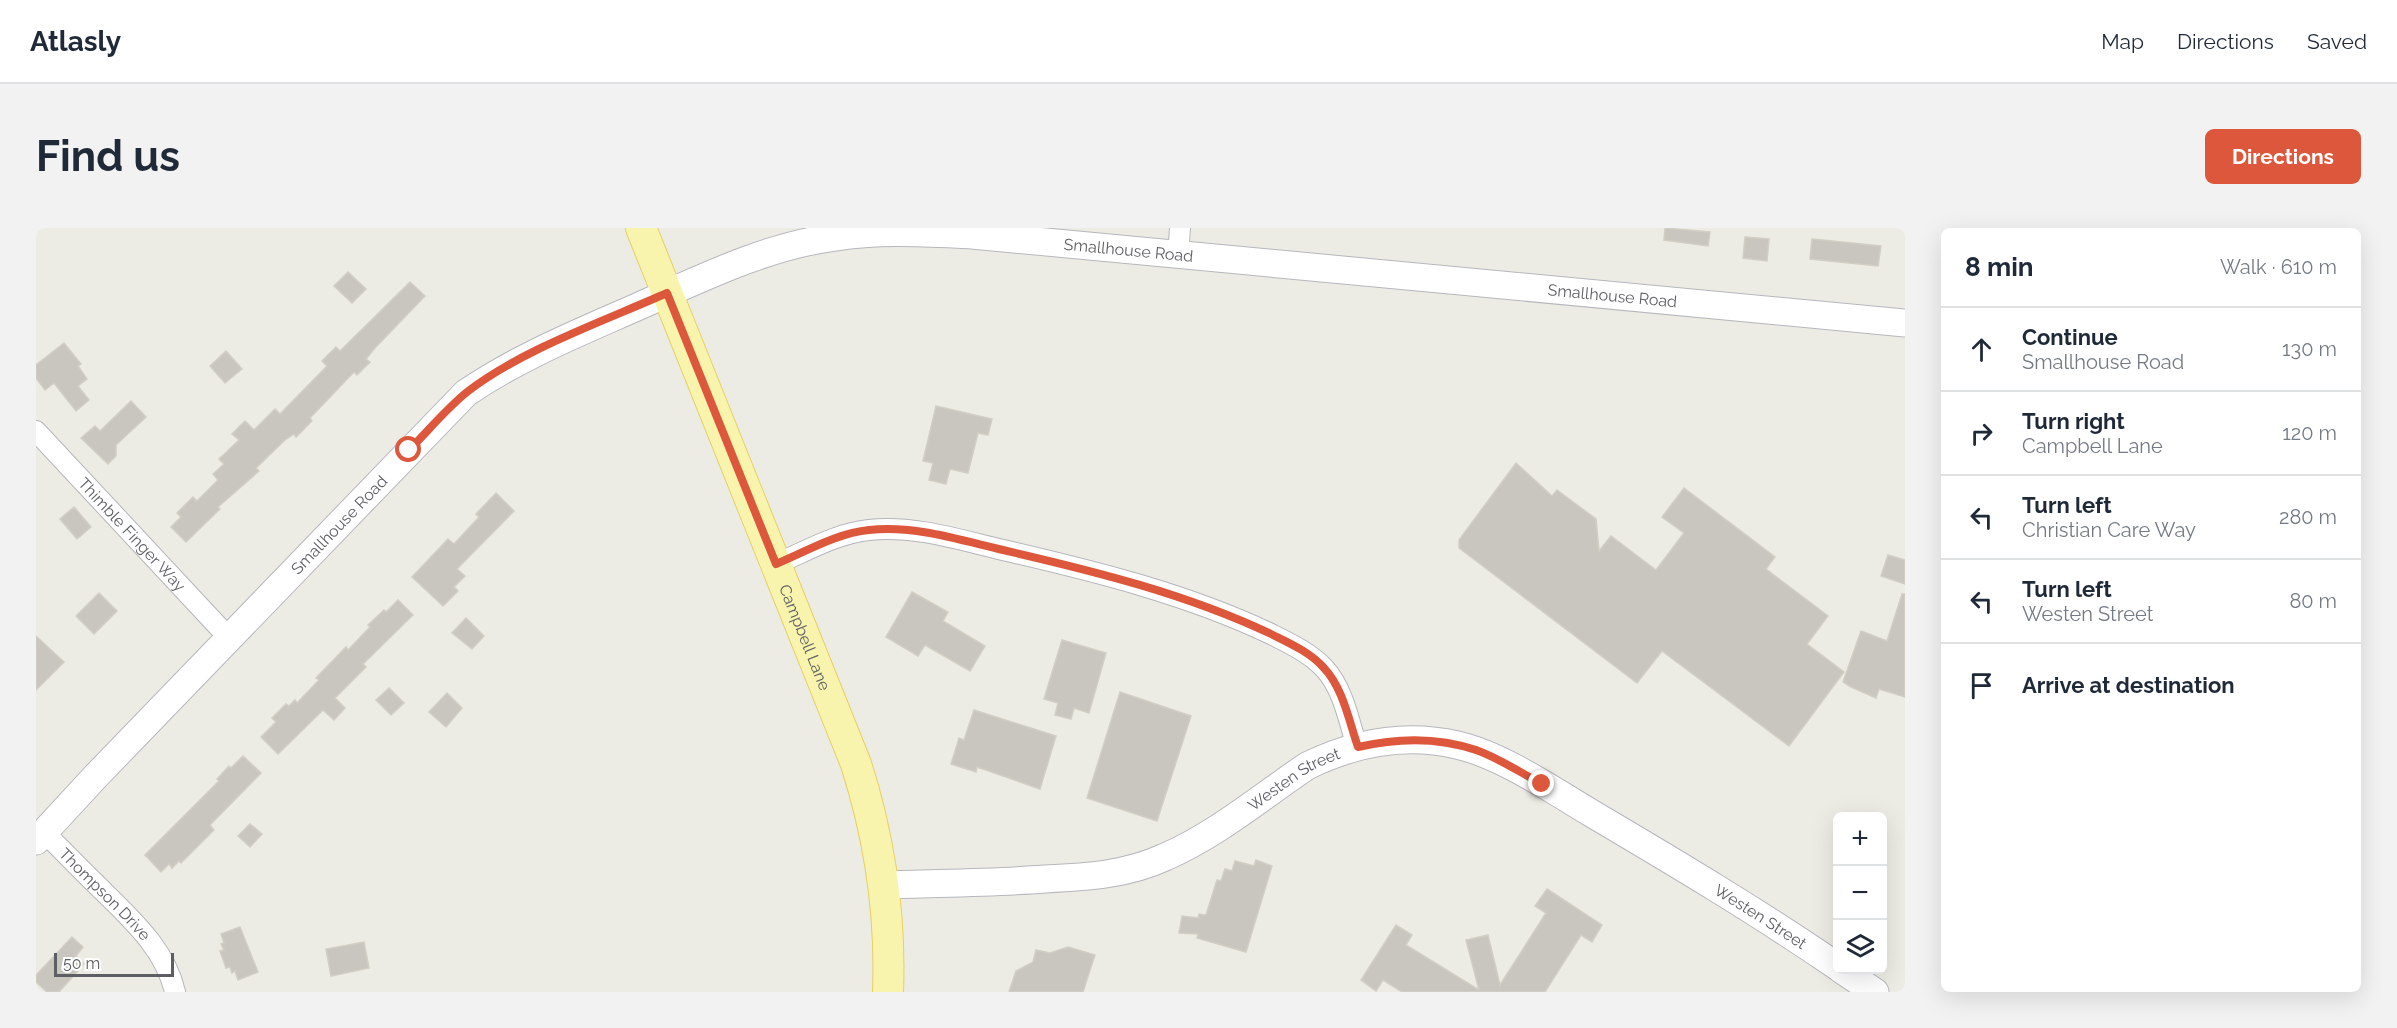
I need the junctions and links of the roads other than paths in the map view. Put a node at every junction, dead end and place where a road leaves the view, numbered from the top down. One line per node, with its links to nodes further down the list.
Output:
1 (641, 228): 4 (main road, Campbell Lane)
2 (1180, 228): 3 (street)
3 (1178, 256): 4 (street, Smallhouse Road); 5 (street, Smallhouse Road)
4 (667, 293): 7 (main road, Campbell Lane); 8 (street, Smallhouse Road)
5 (1905, 323)
6 (36, 431): 8 (street, Thimble Finger Way)
7 (776, 564): 9 (street); 11 (main road, Campbell Lane)
8 (229, 638): 10 (street, Smallhouse Road)
9 (1358, 747): 11 (street, Westen Street); 12 (street, Westen Street)
10 (40, 836): 13 (street, Thompson Drive)
11 (885, 885): 14 (main road, Campbell Lane)
12 (1858, 980)
13 (175, 992)
14 (888, 992)

